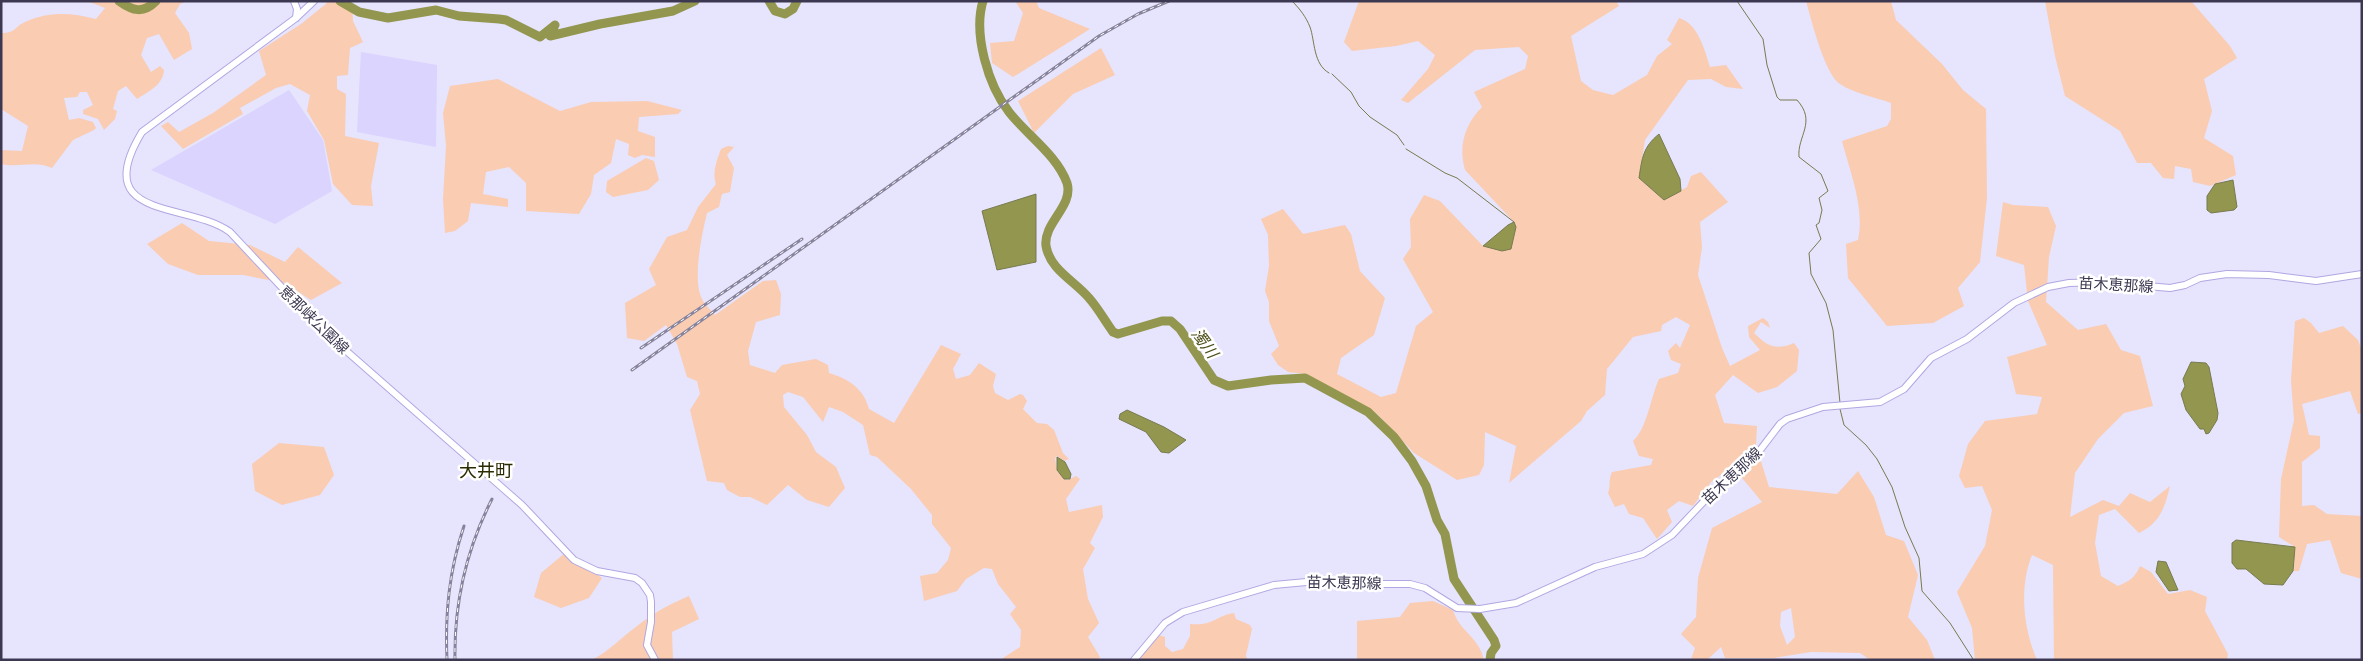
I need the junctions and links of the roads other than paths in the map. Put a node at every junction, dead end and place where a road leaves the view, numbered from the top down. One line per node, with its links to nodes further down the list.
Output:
1 (294, 1): 3 (main road)
2 (314, 1): 3 (main road, 恵那峡公園線)
3 (296, 18): 5 (main road, 恵那峡公園線)
4 (2362, 274): 6 (main road, 苗木恵那線)
5 (655, 660)
6 (1134, 660)

